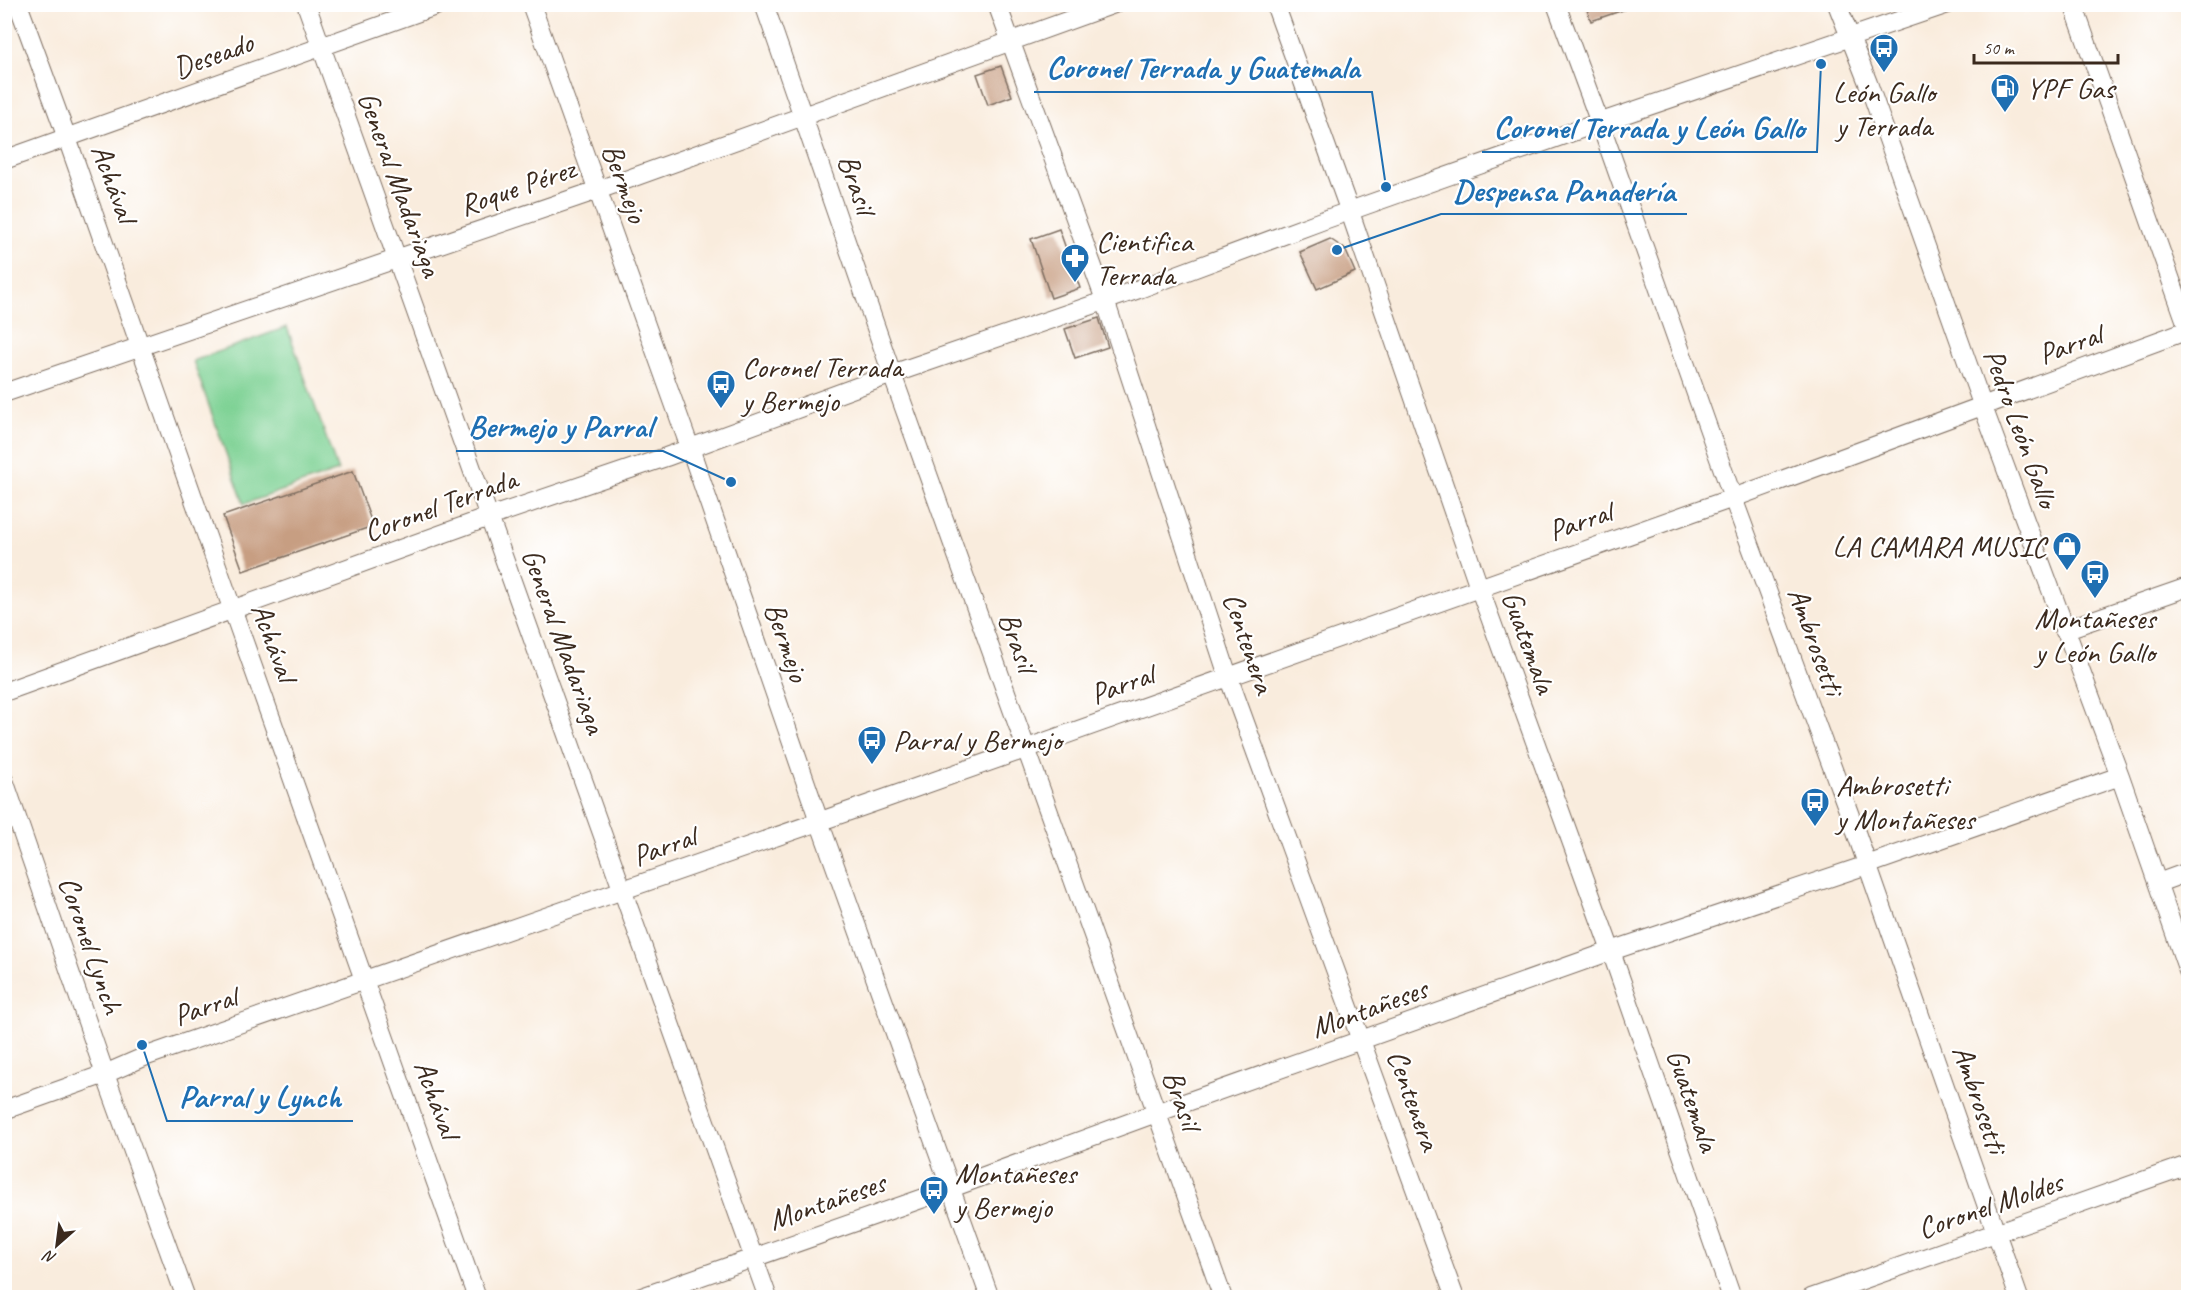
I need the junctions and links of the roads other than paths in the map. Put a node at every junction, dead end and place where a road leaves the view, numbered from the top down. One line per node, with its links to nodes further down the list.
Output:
1 (18, 4): 18 (street, Achával)
2 (306, 4): 15 (street, General Madariaga)
3 (441, 4): 15 (street, Deseado)
4 (531, 4): 20 (street, Bermejo)
5 (764, 4): 16 (street, Brasil)
6 (998, 4): 14 (street, Centenera)
7 (1114, 4): 14 (street, Roque Pérez)
8 (1275, 4): 21 (street, Guatemala)
9 (1556, 4): 17 (street, Ambrosetti)
10 (1837, 4): 13 (street, Pedro León Gallo)
11 (1948, 4): 13 (street, Coronel Terrada)
12 (2073, 4): 24 (street)
13 (1849, 38): 17 (street, Coronel Terrada); 28 (street, Pedro León Gallo)
14 (1011, 42): 16 (street, Roque Pérez); 23 (street, Centenera)
15 (321, 47): 18 (street, Deseado); 22 (street, General Madariaga)
16 (803, 117): 20 (street, Roque Pérez); 26 (street, Brasil)
17 (1600, 123): 21 (street, Coronel Terrada); 30 (street, Ambrosetti)
18 (68, 138): 19 (street, Deseado); 25 (street, Achával)
19 (4, 160)
20 (598, 190): 22 (street, Roque Pérez); 29 (street, Bermejo)
21 (1350, 212): 23 (street, Coronel Terrada); 32 (street, Guatemala)
22 (397, 259): 25 (street, Roque Pérez); 31 (street, General Madariaga)
23 (1105, 300): 26 (street, Coronel Terrada); 36 (street, Centenera)
24 (2188, 329): 28 (street, Parral)
25 (141, 346): 27 (street, Roque Pérez); 34 (street, Achával)
26 (892, 374): 29 (street, Coronel Terrada); 38 (street, Brasil)
27 (4, 393)
28 (1983, 407): 30 (street, Parral); 35 (street, Pedro León Gallo)
29 (690, 448): 31 (street, Coronel Terrada); 41 (street, Bermejo)
30 (1733, 498): 32 (street, Parral); 42 (street, Ambrosetti)
31 (489, 517): 34 (street, Coronel Terrada); 45 (street, General Madariaga)
32 (1479, 587): 36 (street, Parral); 46 (street, Guatemala)
33 (2188, 587): 35 (street)
34 (232, 611): 37 (street, Coronel Terrada); 48 (street, Achával)
35 (2064, 630): 39 (street, Pedro León Gallo)
36 (1228, 676): 38 (street, Parral); 49 (street, Centenera)
37 (4, 692)
38 (1026, 749): 41 (street, Parral); 52 (street, Brasil)
39 (2120, 776): 42 (street, Montañeses); 44 (street, Pedro León Gallo)
40 (4, 780): 50 (street, Coronel Lynch)
41 (819, 821): 45 (street, Parral); 54 (street, Bermejo)
42 (1867, 865): 46 (street, Montañeses); 55 (street, Ambrosetti)
43 (2188, 872): 44 (street)
44 (2158, 883): 47 (street, Pedro León Gallo)
45 (622, 891): 48 (street, Parral); 56 (street, General Madariaga)
46 (1611, 951): 49 (street, Montañeses); 64 (street, Guatemala)
47 (2188, 971)
48 (365, 981): 50 (street, Parral); 58 (street, Achával)
49 (1362, 1041): 52 (street, Montañeses); 63 (street, Centenera)
50 (105, 1074): 51 (street, Parral); 57 (street, Coronel Lynch)
51 (4, 1110)
52 (1156, 1113): 54 (street, Montañeses); 62 (street, Brasil)
53 (2188, 1165): 55 (street, Coronel Moldes)
54 (949, 1187): 56 (street, Montañeses); 61 (street, Bermejo)
55 (1997, 1233): 65 (street, Coronel Moldes); 66 (street, Ambrosetti)
56 (754, 1257): 59 (street, Montañeses); 60 (street, General Madariaga)
57 (186, 1298)
58 (477, 1298)
59 (639, 1298)
60 (768, 1298)
61 (990, 1298)
62 (1223, 1298)
63 (1455, 1298)
64 (1732, 1298)
65 (1811, 1298)
66 (2019, 1298)

